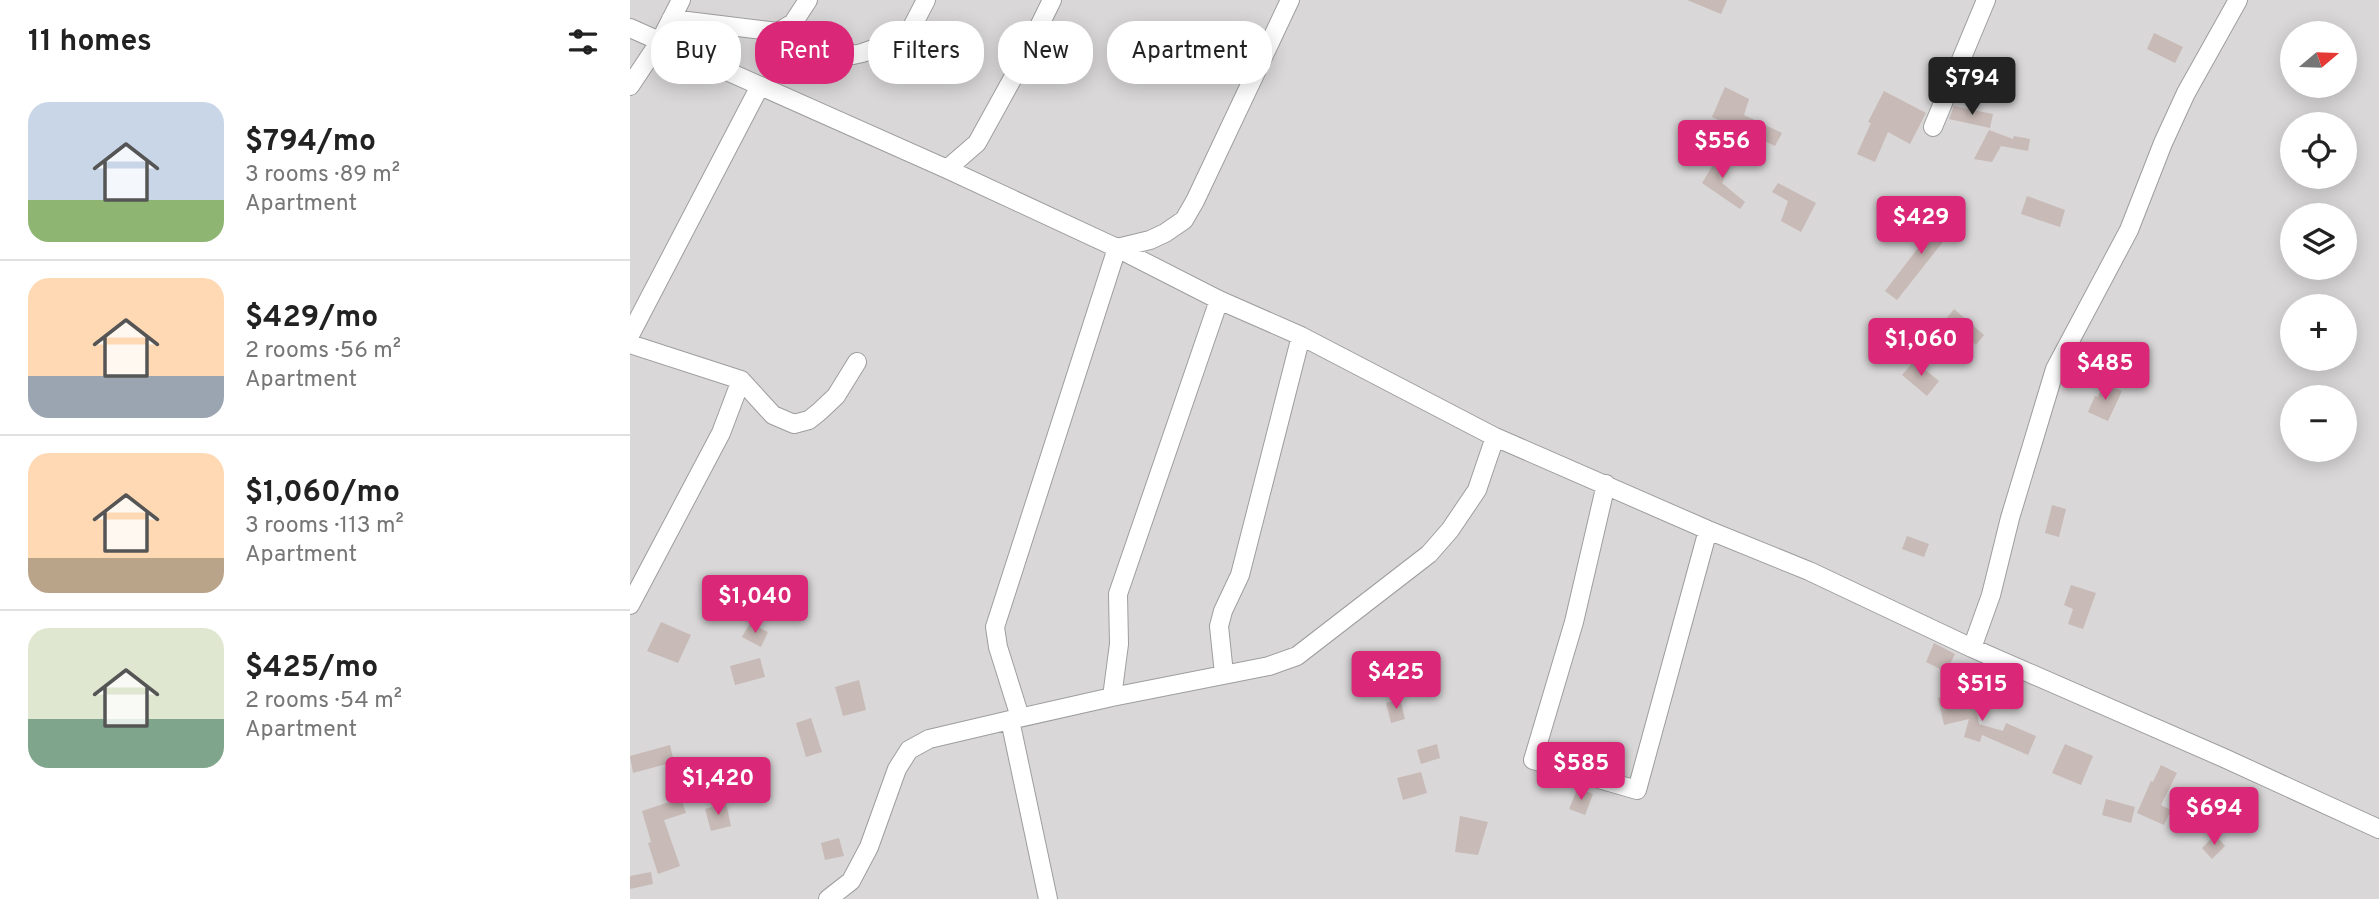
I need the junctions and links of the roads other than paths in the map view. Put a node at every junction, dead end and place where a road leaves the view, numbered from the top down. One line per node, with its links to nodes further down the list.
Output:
1 (681, 0): 8 (street)
2 (926, 0): 14 (street)
3 (1052, 0): 19 (street)
4 (1290, 0): 20 (street)
5 (1986, 0): 18 (street)
6 (2238, 0): 31 (street)
7 (806, 1): 9 (street)
8 (671, 19): 11 (street)
9 (794, 21)
10 (630, 28): 12 (street)
11 (755, 29)
12 (651, 37)
13 (651, 54): 16 (street)
14 (854, 55)
15 (741, 77): 17 (street)
16 (630, 86)
17 (760, 86): 19 (street); 22 (street)
18 (1933, 127)
19 (947, 169): 20 (street)
20 (1117, 248): 21 (street); 34 (street)
21 (1219, 300): 23 (street); 33 (street)
22 (630, 335)
23 (1301, 336): 27 (street); 32 (street)
24 (630, 344): 26 (street)
25 (857, 362): 26 (street)
26 (741, 380): 30 (street)
27 (1495, 437): 28 (street); 32 (street)
28 (1606, 484): 29 (street); 29 (street)
29 (1708, 530): 31 (street)
30 (630, 604)
31 (1972, 648): 35 (street)
32 (1224, 674): 33 (street)
33 (1112, 696): 34 (street)
34 (1015, 719): 36 (street); 37 (street)
35 (2379, 829)
36 (828, 899)
37 (1048, 899)

